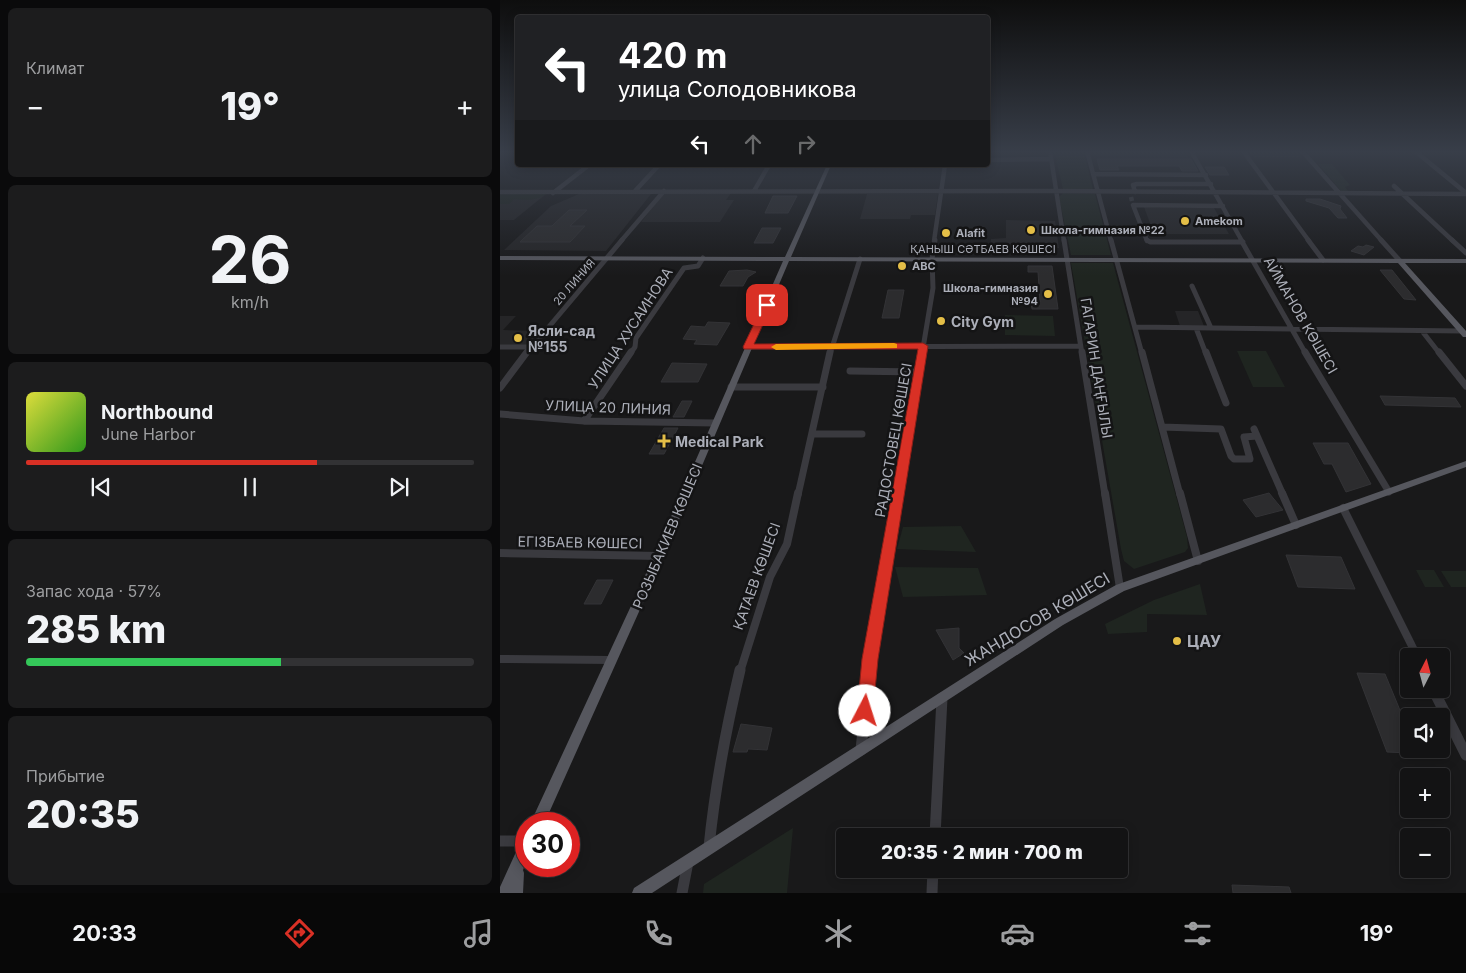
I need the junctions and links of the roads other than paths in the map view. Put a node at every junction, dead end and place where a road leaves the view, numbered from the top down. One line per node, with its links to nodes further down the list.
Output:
1 (942, 192): 23 (street, РАДОСТОВЕЦ КӨШЕСІ)
2 (1098, 192): 25 (street)
3 (1135, 192): 14 (street)
4 (663, 193): 19 (street, 20 ЛИНИЯ)
5 (816, 193): 21 (main road, РОЗЫБАКИЕВ КӨШЕСІ)
6 (1056, 193): 24 (street, ГАГАРИН ДАҢҒЫЛЫ)
7 (1101, 193): 14 (street)
8 (1190, 193): 9 (street)
9 (1216, 193): 10 (street); 15 (street, АЙМАНОВ КӨШЕСІ)
10 (1276, 193): 11 (street); 27 (street)
11 (1340, 193): 12 (street); 28 (street)
12 (1403, 194): 13 (street); 17 (street)
13 (1466, 194)
14 (1131, 199): 15 (street); 16 (street)
15 (1223, 206): 16 (street, АЙМАНОВ КӨШЕСІ)
16 (1243, 242): 26 (street, АЙМАНОВ КӨШЕСІ)
17 (1466, 253)
18 (500, 258): 19 (main road, ҚАНЫШ СӘТБАЕВ КӨШЕСІ)
19 (608, 258): 20 (main road, ҚАНЫШ СӘТБАЕВ КӨШЕСІ); 41 (street, 20 ЛИНИЯ)
20 (703, 258): 21 (main road, ҚАНЫШ СӘТБАЕВ КӨШЕСІ); 51 (street, УЛИЦА ХУСАИНОВА)
21 (788, 259): 22 (main road, ҚАНЫШ СӘТБАЕВ КӨШЕСІ); 42 (main road, РОЗЫБАКИЕВ КӨШЕСІ)
22 (860, 259): 23 (main road, ҚАНЫШ СӘТБАЕВ КӨШЕСІ); 37 (street, ҚАТАЕВ КӨШЕСІ)
23 (932, 259): 24 (main road, ҚАНЫШ СӘТБАЕВ КӨШЕСІ); 38 (street, РАДОСТОВЕЦ КӨШЕСІ)
24 (1066, 259): 25 (main road, ҚАНЫШ СӘТБАЕВ КӨШЕСІ); 39 (street, ГАГАРИН ДАҢҒЫЛЫ)
25 (1117, 260): 26 (main road, ҚАНЫШ СӘТБАЕВ КӨШЕСІ); 31 (street)
26 (1254, 260): 27 (main road, ҚАНЫШ СӘТБАЕВ КӨШЕСІ); 34 (street, АЙМАНОВ КӨШЕСІ)
27 (1323, 260): 28 (main road, ҚАНЫШ СӘТБАЕВ КӨШЕСІ)
28 (1400, 261): 29 (main road, ҚАНЫШ СӘТБАЕВ КӨШЕСІ); 36 (main road)
29 (1466, 261)
30 (1192, 286): 33 (street)
31 (1135, 327): 32 (street); 53 (street)
32 (1196, 328): 33 (street); 49 (street)
33 (1211, 328): 34 (street)
34 (1291, 329): 35 (street); 57 (street, АЙМАНОВ КӨШЕСІ)
35 (1422, 330): 36 (street); 45 (street)
36 (1464, 333)
37 (831, 346): 38 (street); 42 (street); 47 (street, ҚАТАЕВ КӨШЕСІ)
38 (923, 346): 39 (street); 44 (street, РАДОСТОВЕЦ КӨШЕСІ)
39 (1080, 346): 63 (street, ГАГАРИН ДАҢҒЫЛЫ)
40 (500, 347): 41 (street)
41 (531, 347): 48 (street, 20 ЛИНИЯ)
42 (748, 347): 46 (main road, РОЗЫБАКИЕВ КӨШЕСІ)
43 (850, 371): 44 (street)
44 (920, 372): 69 (street, РАДОСТОВЕЦ КӨШЕСІ)
45 (1466, 386)
46 (731, 387): 47 (street); 52 (main road, РОЗЫБАКИЕВ КӨШЕСІ)
47 (823, 387): 54 (street, ҚАТАЕВ КӨШЕСІ)
48 (500, 388)
49 (1226, 403)
50 (500, 414): 51 (street, УЛИЦА 20 ЛИНИЯ)
51 (584, 421): 52 (street, УЛИЦА 20 ЛИНИЯ)
52 (715, 423): 61 (main road, РОЗЫБАКИЕВ КӨШЕСІ)
53 (1162, 427): 59 (street); 62 (street)
54 (812, 434): 55 (street); 75 (street, ҚАТАЕВ КӨШЕСІ)
55 (862, 434)
56 (1466, 464): 57 (main road, ЖАНДОСОВ КӨШЕСІ)
57 (1388, 492): 58 (main road, ЖАНДОСОВ КӨШЕСІ)
58 (1343, 508): 59 (main road, ЖАНДОСОВ КӨШЕСІ); 64 (street)
59 (1296, 525): 62 (main road, ЖАНДОСОВ КӨШЕСІ)
60 (500, 553): 61 (street, ЕГІЗБАЕВ КӨШЕСІ)
61 (659, 556): 66 (main road, РОЗЫБАКИЕВ КӨШЕСІ)
62 (1198, 561): 63 (main road, ЖАНДОСОВ КӨШЕСІ)
63 (1120, 588): 67 (main road, ЖАНДОСОВ КӨШЕСІ)
64 (1413, 648)
65 (500, 659): 66 (street)
66 (612, 660): 71 (main road, РОЗЫБАКИЕВ КӨШЕСІ)
67 (942, 698): 69 (main road, ЖАНДОСОВ КӨШЕСІ); 72 (street)
68 (1438, 698): 70 (street)
69 (861, 750): 75 (main road, ЖАНДОСОВ КӨШЕСІ)
70 (1466, 755)
71 (542, 812)
72 (935, 828)
73 (500, 841): 74 (street)
74 (515, 841)
75 (709, 849): 76 (main road, ЖАНДОСОВ КӨШЕСІ)
76 (688, 862): 82 (main road); 83 (street)
77 (515, 871): 80 (main road)
78 (518, 877): 81 (main road)
79 (933, 878): 84 (street)
80 (505, 893)
81 (516, 893)
82 (639, 893)
83 (682, 893)
84 (932, 893)

